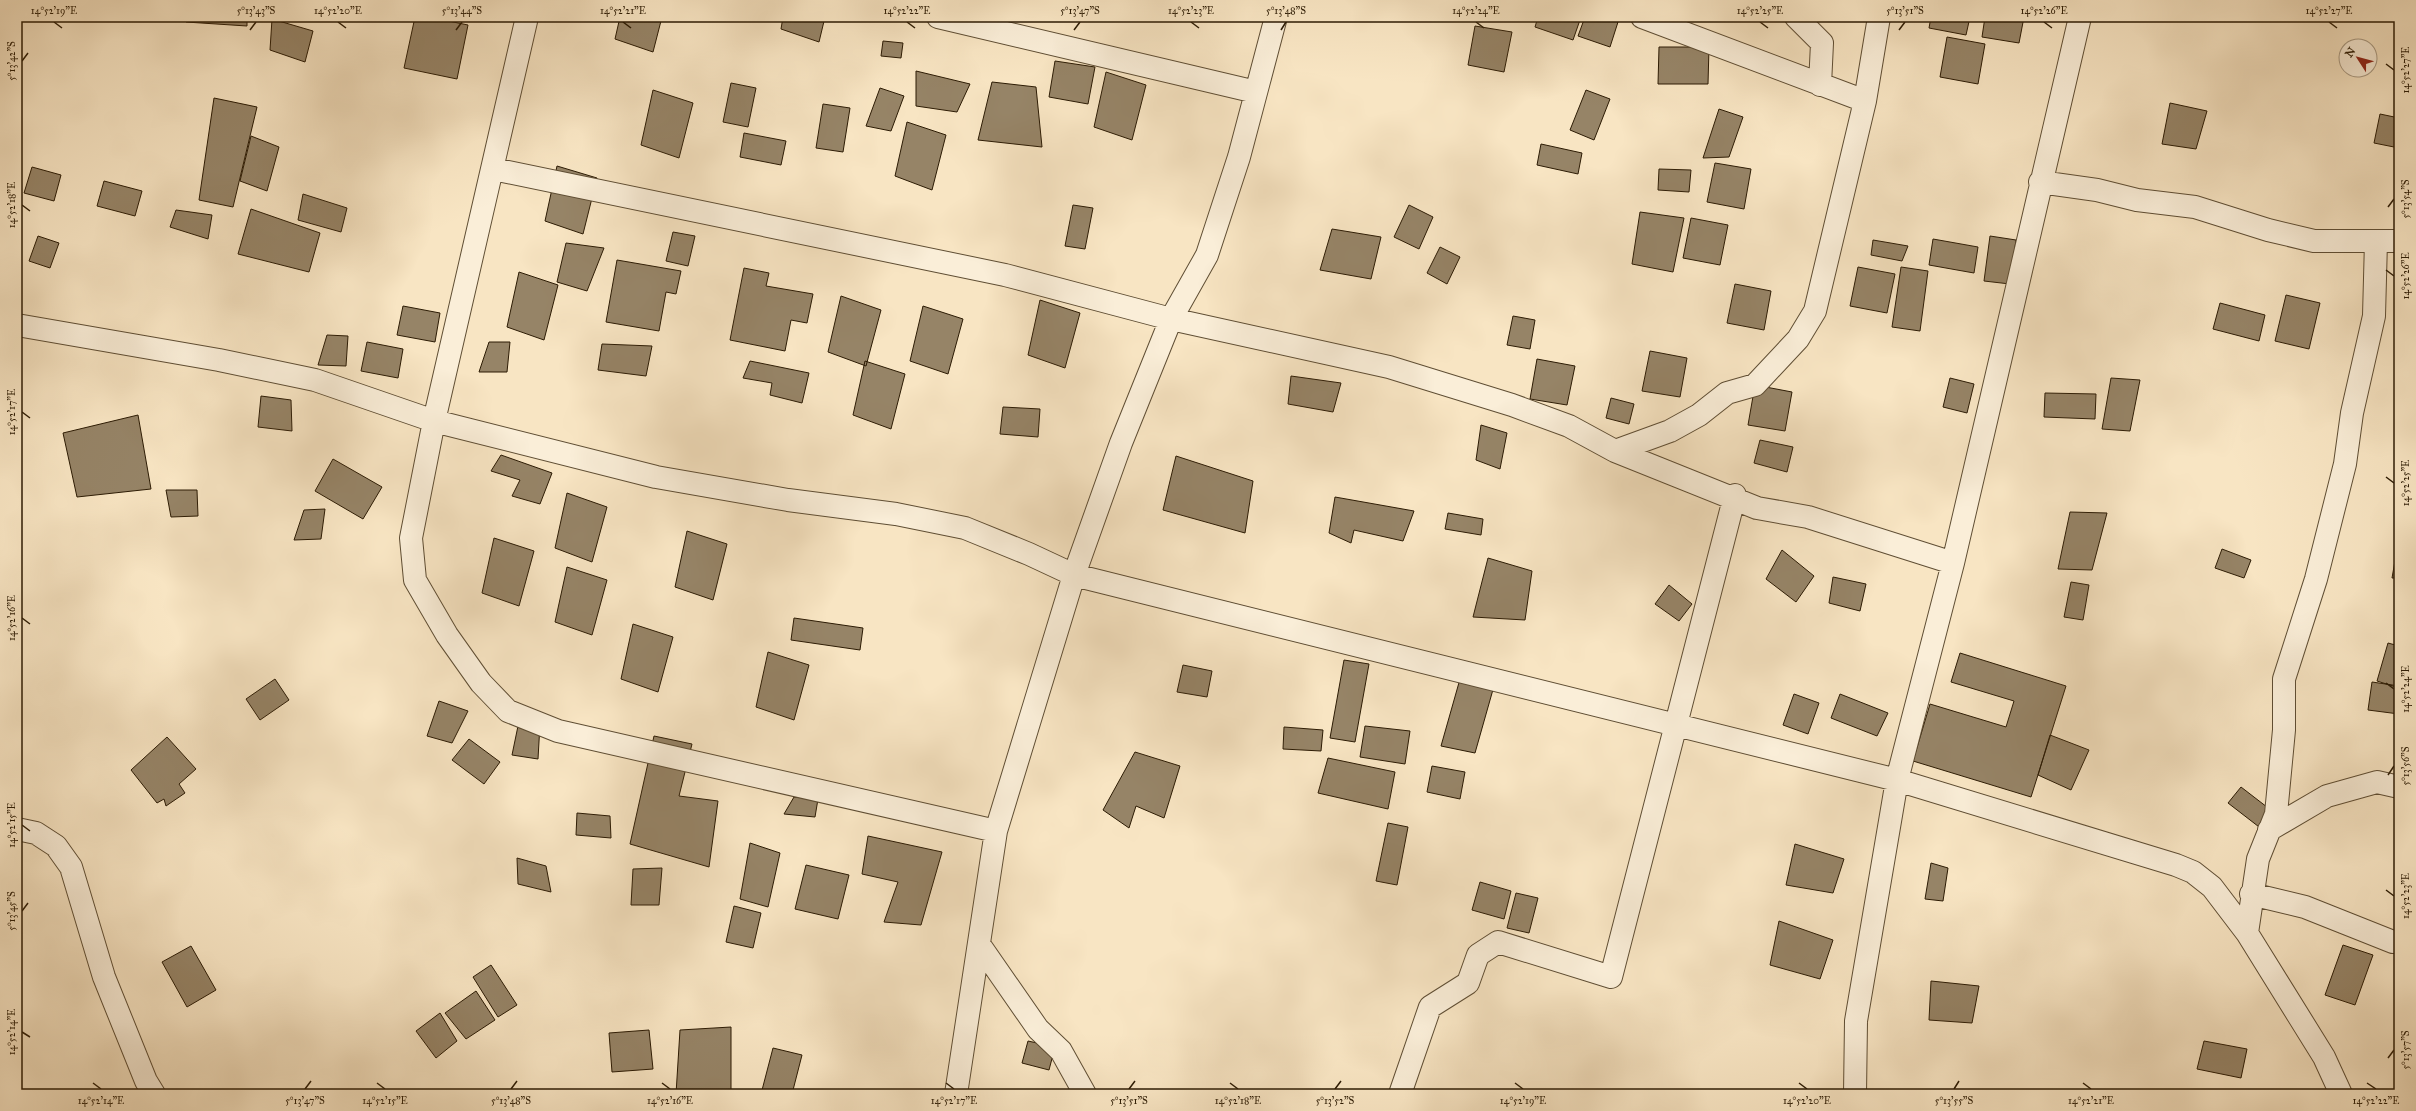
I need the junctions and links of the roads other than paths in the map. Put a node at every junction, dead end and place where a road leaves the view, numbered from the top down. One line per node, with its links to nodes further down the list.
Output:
1 (527, 17): 11 (street)
2 (938, 17): 9 (street)
3 (1276, 17): 9 (street)
4 (1642, 17): 8 (street)
5 (1796, 17): 8 (street)
6 (1878, 17): 10 (street)
7 (2080, 17): 12 (street)
8 (1820, 85): 10 (street)
9 (1256, 92): 15 (street)
10 (1865, 101): 18 (street)
11 (493, 169): 15 (street); 17 (street)
12 (2040, 182): 13 (street); 20 (street)
13 (2376, 241): 14 (street); 26 (street)
14 (2399, 241)
15 (1171, 319): 18 (street); 21 (street)
16 (17, 325): 17 (street)
17 (434, 421): 21 (street); 27 (street)
18 (1615, 451): 19 (street)
19 (1734, 497): 20 (street); 22 (street)
20 (1953, 563): 23 (street)
21 (1074, 575): 22 (street); 27 (street)
22 (1676, 725): 23 (street); 35 (street)
23 (1897, 780): 29 (street); 36 (street)
24 (2399, 787): 26 (street)
25 (17, 829): 32 (street)
26 (2269, 830): 28 (street)
27 (996, 831): 31 (street)
28 (2251, 894): 29 (street); 30 (street)
29 (2247, 933): 37 (street)
30 (2399, 942)
31 (979, 944): 33 (street); 34 (street)
32 (154, 1094)
33 (956, 1094)
34 (1085, 1094)
35 (1400, 1094)
36 (1855, 1094)
37 (2341, 1094)

